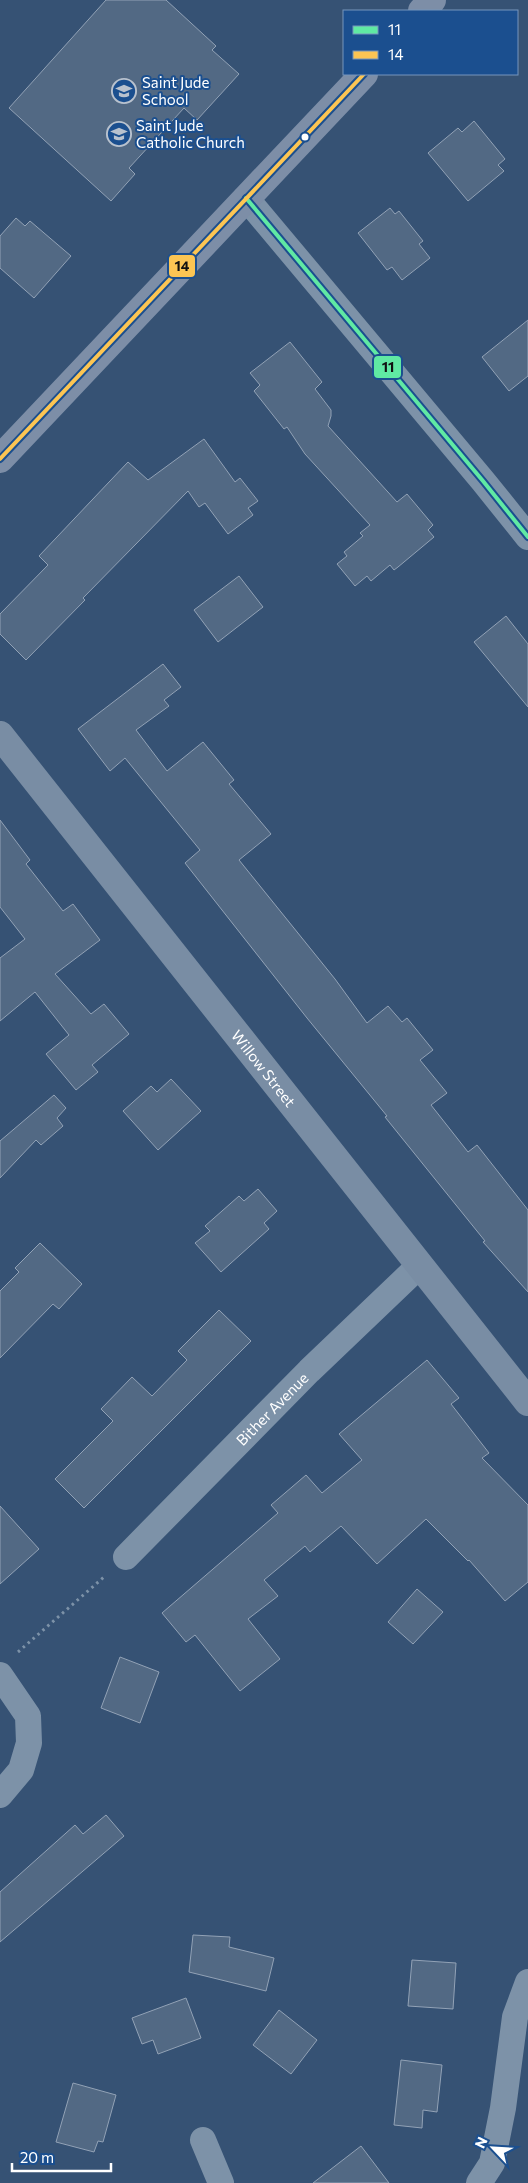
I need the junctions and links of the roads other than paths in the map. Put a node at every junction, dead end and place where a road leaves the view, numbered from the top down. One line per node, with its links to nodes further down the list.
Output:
1 (432, 0): 2 (main road)
2 (423, 10)
3 (363, 75): 4 (main road)
4 (246, 198): 5 (main road); 6 (street)
5 (0, 459)
6 (528, 538)
7 (0, 735): 8 (street, Willow Street)
8 (420, 1265): 9 (street, Willow Street); 10 (street, Bither Avenue)
9 (528, 1402)
10 (126, 1557)
11 (0, 1675): 12 (street)
12 (0, 1795)
13 (528, 1982): 16 (street)
14 (203, 2140): 15 (street)
15 (221, 2183)
16 (479, 2183)

